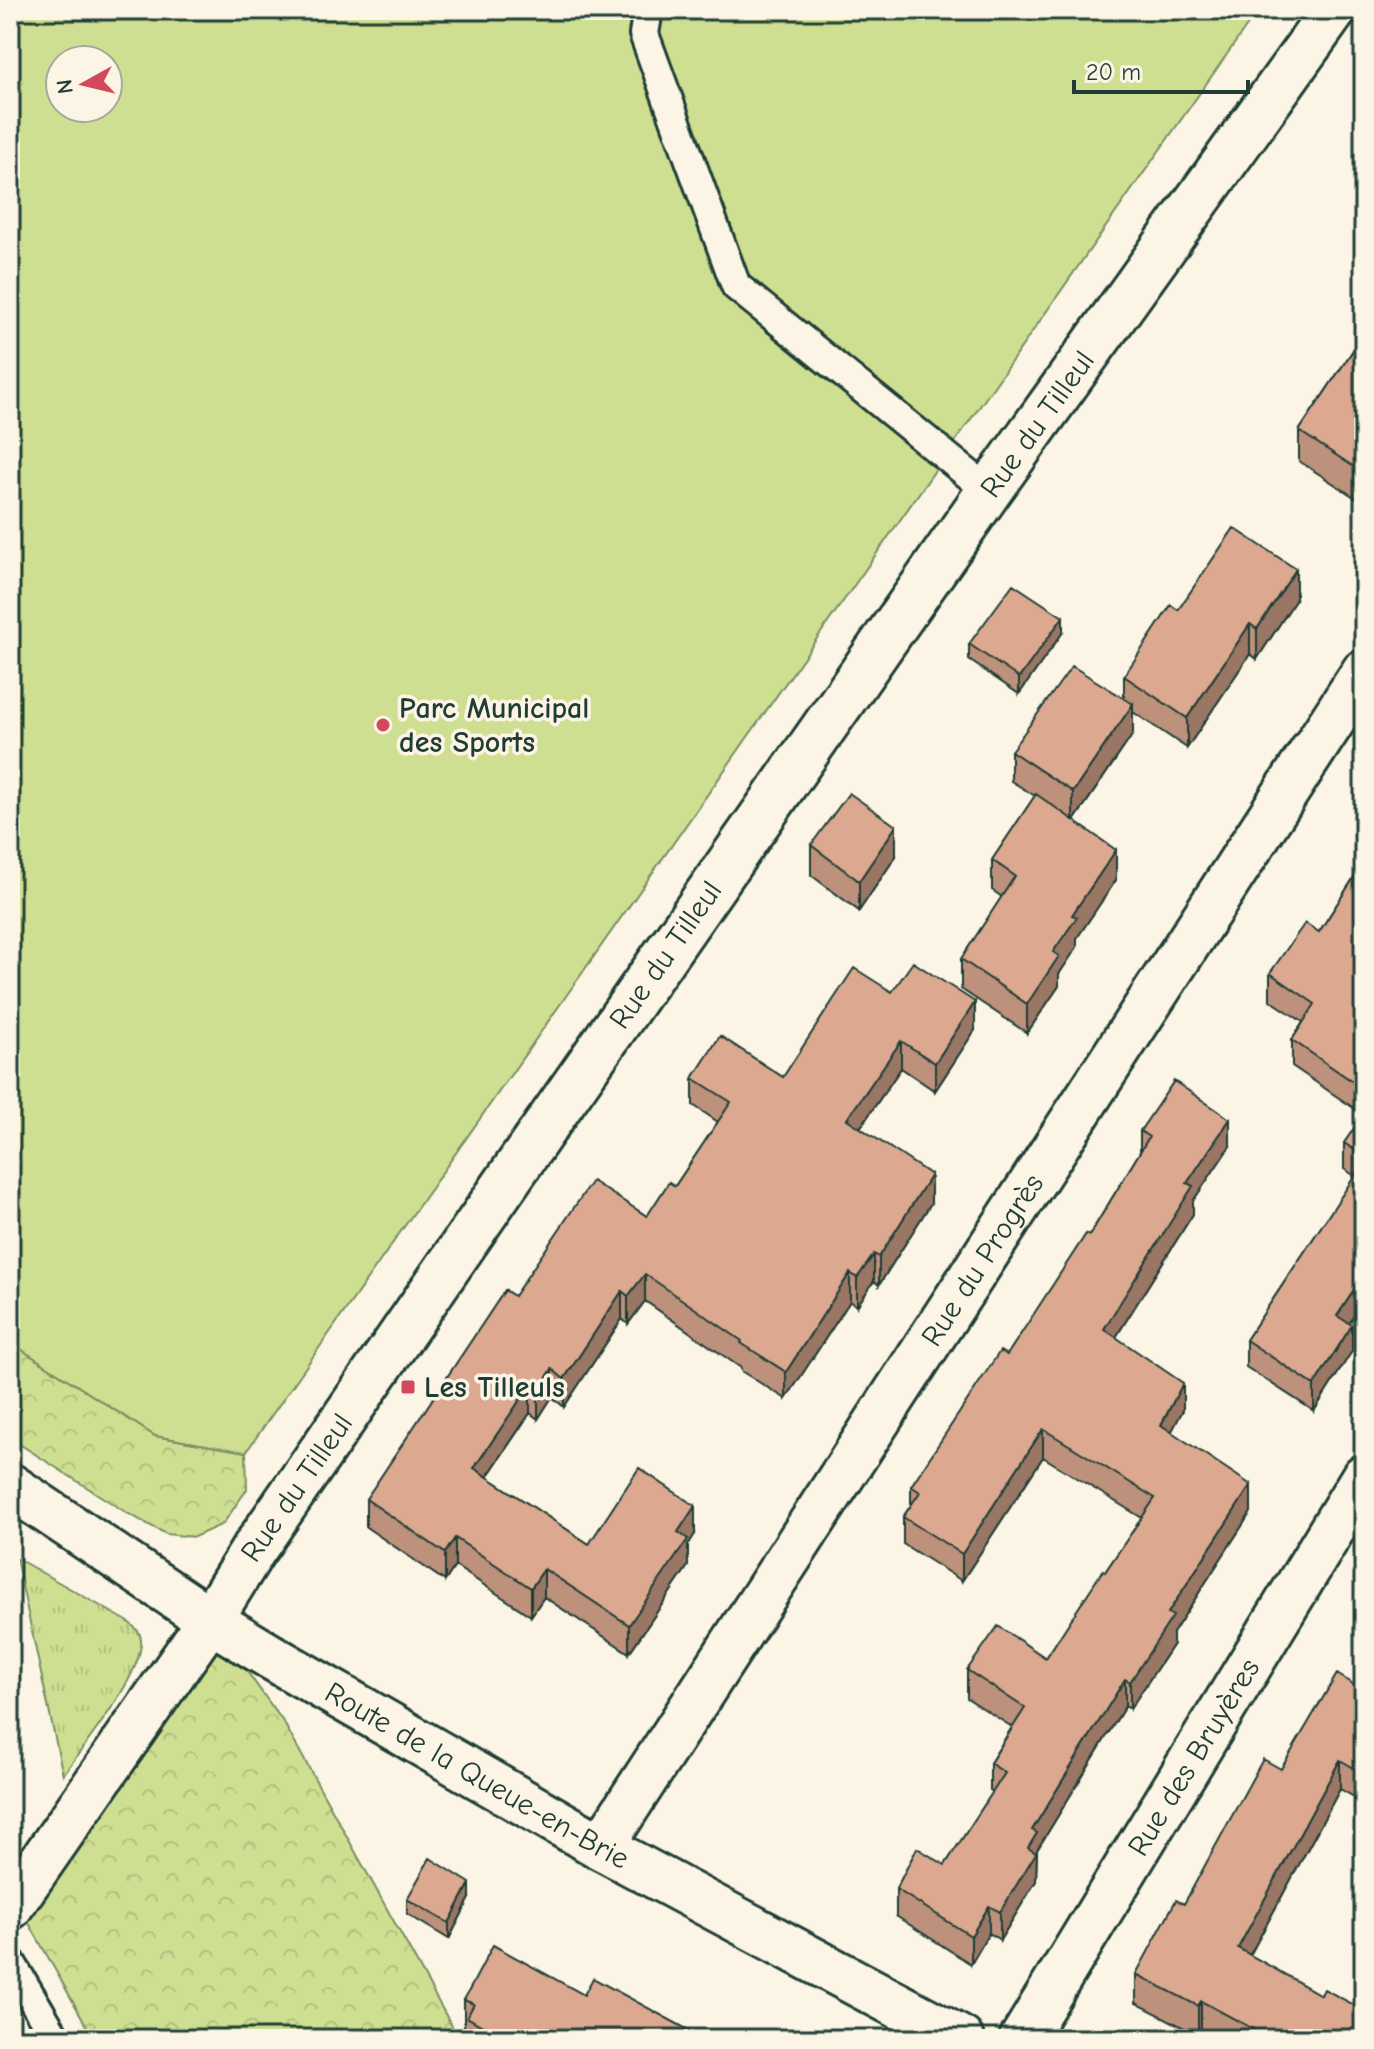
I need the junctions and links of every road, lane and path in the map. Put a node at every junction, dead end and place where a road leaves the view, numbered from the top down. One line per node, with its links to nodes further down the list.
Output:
1 (648, 10): 3 (lane)
2 (1334, 10): 3 (street, Rue du Tilleul)
3 (989, 491): 7 (street, Rue du Tilleul)
4 (1364, 672): 8 (street, Rue du Progrès)
5 (1364, 1477): 13 (street, Rue des Bruyères)
6 (10, 1486): 7 (street, Route de la Queue-en-Brie)
7 (210, 1620): 8 (street, Route de la Queue-en-Brie); 9 (street, Rue du Tilleul)
8 (601, 1847): 12 (street, Route de la Queue-en-Brie)
9 (10, 1907)
10 (10, 1961): 11 (lane)
11 (56, 2039)
12 (961, 2039)
13 (1022, 2039)

